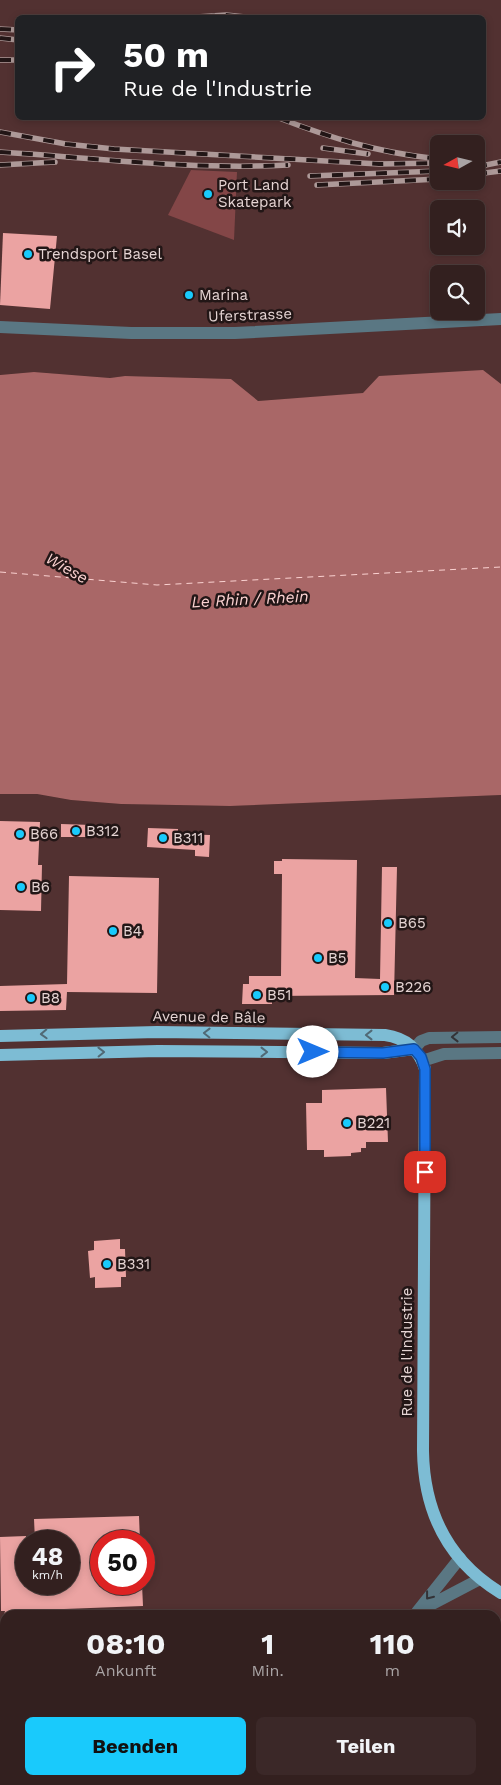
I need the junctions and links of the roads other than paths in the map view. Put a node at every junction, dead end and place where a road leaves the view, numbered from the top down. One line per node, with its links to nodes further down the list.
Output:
1 (501, 318): 2 (street, Uferstrasse)
2 (0, 327)
3 (157, 1032): 4 (main road, Avenue de Bâle, one-way to 4); 6 (main road, Avenue de Bâle, one-way to 3); 7 (main road)
4 (0, 1036)
5 (501, 1037): 6 (street, one-way to 6)
6 (414, 1049): 7 (main road, one-way to 6); 10 (main road, Avenue de Bâle)
7 (158, 1052): 9 (main road, one-way to 7)
8 (501, 1053): 10 (street)
9 (0, 1055)
10 (424, 1065): 11 (main road, Rue de l'Industrie)
11 (460, 1558): 12 (main road, Rue de l'Industrie); 14 (street, one-way to 14)
12 (480, 1579): 13 (main road, Rue de l'Industrie); 15 (street)
13 (501, 1593)
14 (418, 1610)
15 (422, 1610)

